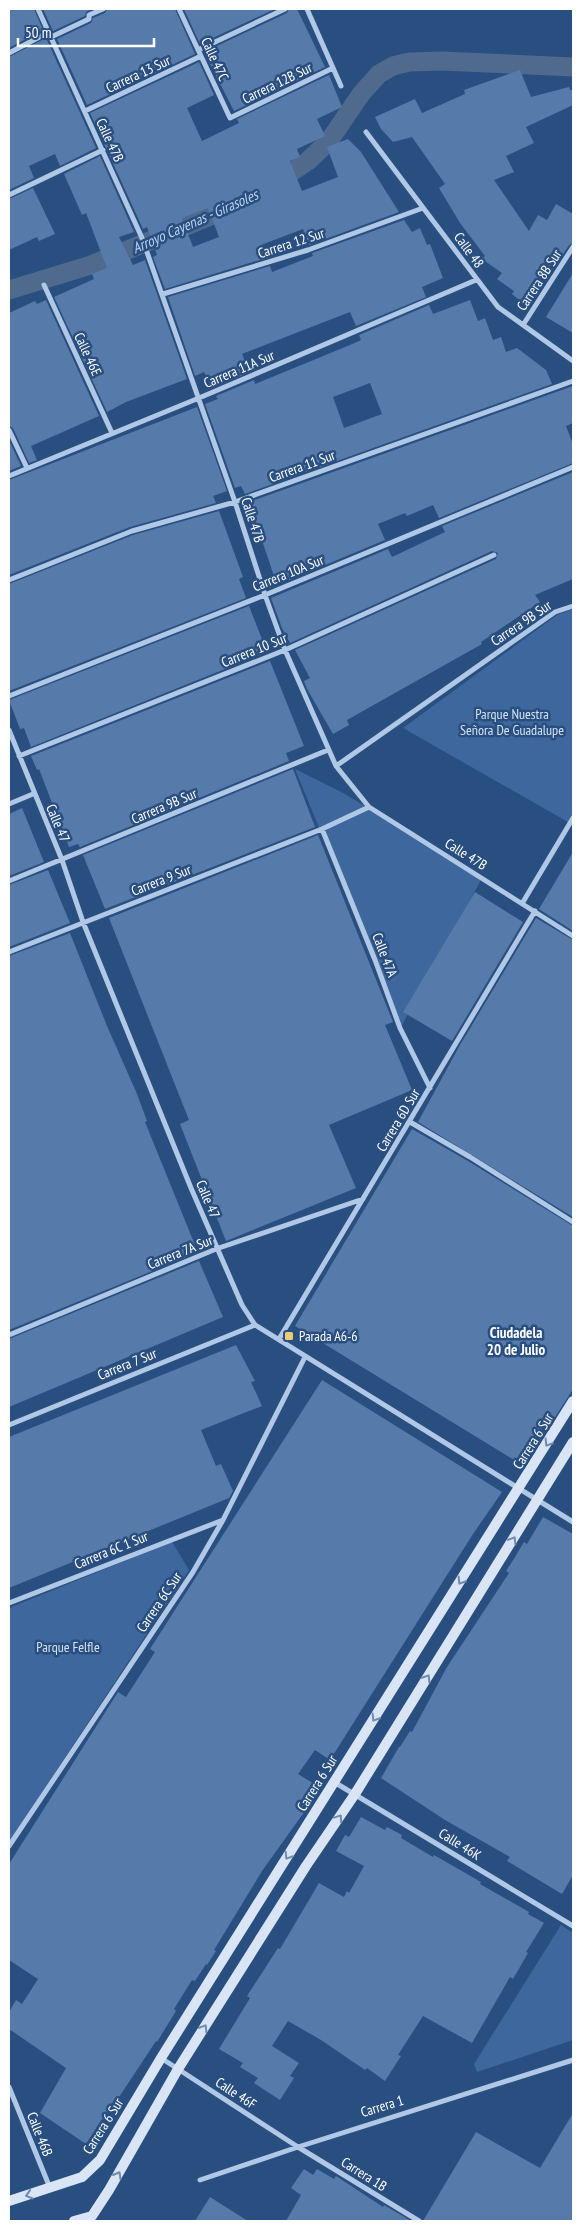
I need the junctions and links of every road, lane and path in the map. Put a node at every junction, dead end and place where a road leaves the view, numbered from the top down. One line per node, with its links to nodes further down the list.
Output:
1 (38, 9): 6 (street, Calle 47B)
2 (103, 9): 6 (street)
3 (179, 9): 7 (street, Calle 47C)
4 (285, 9): 7 (street)
5 (307, 9): 10 (street)
6 (50, 34): 8 (street); 12 (street, Calle 47B)
7 (198, 50): 9 (street, Calle 47C)
8 (9, 53)
9 (201, 56): 12 (street, Carrera 13 Sur); 13 (street, Calle 47C)
10 (333, 68): 11 (street); 13 (street, Carrera 12B Sur)
11 (341, 86)
12 (85, 111): 15 (street, Calle 47B)
13 (230, 118)
14 (366, 132): 17 (street, Calle 48)
15 (102, 150): 16 (street); 21 (street, Calle 47B)
16 (9, 195)
17 (424, 208): 19 (street, Calle 48); 21 (street, Carrera 12 Sur)
18 (573, 247): 22 (street, Carrera 8B Sur)
19 (476, 280): 22 (street, Calle 48); 25 (street, Carrera 11A Sur)
20 (44, 285): 27 (street, Calle 46E)
21 (163, 294): 25 (street, Calle 47B)
22 (523, 325): 23 (street, Calle 48)
23 (573, 361)
24 (573, 381): 31 (street, Carrera 11 Sur)
25 (199, 398): 27 (street, Carrera 11A Sur); 31 (street, Calle 47B)
26 (9, 430): 29 (street)
27 (112, 433): 29 (street, Carrera 11A Sur)
28 (573, 467): 34 (street, Carrera 10A Sur)
29 (27, 468): 30 (street, Carrera 11A Sur)
30 (9, 476)
31 (235, 502): 33 (street, Carrera 11 Sur); 34 (street, Calle 47B)
32 (494, 555): 36 (street, Carrera 10 Sur)
33 (9, 580)
34 (265, 595): 36 (street, Calle 47B); 37 (street, Carrera 10A Sur)
35 (573, 606): 41 (street, Carrera 9B Sur)
36 (286, 650): 39 (street, Calle 47B); 40 (street, Carrera 10 Sur)
37 (9, 696)
38 (9, 730): 40 (street, Calle 47)
39 (328, 750): 41 (street, Calle 47B); 47 (street, Carrera 9B Sur)
40 (19, 756): 42 (street, Calle 47)
41 (336, 766): 44 (street, Calle 47B)
42 (33, 794): 43 (street); 47 (street, Calle 47)
43 (9, 804)
44 (369, 807): 46 (street, Carrera 9 Sur); 49 (street, Calle 47B)
45 (573, 818): 49 (street)
46 (322, 829): 51 (street, Carrera 9 Sur); 54 (street, Calle 47A)
47 (62, 860): 48 (street, Carrera 9B Sur); 51 (street, Calle 47)
48 (9, 881)
49 (522, 902): 50 (street, Calle 47B)
50 (535, 911): 52 (street, Calle 47B); 54 (street, Carrera 6D Sur)
51 (83, 922): 53 (street, Carrera 9 Sur); 58 (street, Calle 47)
52 (573, 936)
53 (9, 952)
54 (430, 1088): 55 (street, Carrera 6D Sur)
55 (410, 1122): 56 (street, Carrera 6D Sur); 57 (street)
56 (364, 1199): 58 (street, Carrera 7A Sur); 61 (street, Carrera 6D Sur)
57 (573, 1222)
58 (216, 1248): 59 (street, Calle 47); 60 (street, Carrera 7A Sur)
59 (254, 1325): 61 (street); 64 (street, Carrera 7 Sur)
60 (9, 1335)
61 (279, 1339): 62 (street)
62 (305, 1357): 66 (street); 68 (street, Carrera 6C Sur)
63 (573, 1402): 66 (street, Carrera 6 Sur, one-way to 66)
64 (9, 1424)
65 (573, 1442): 67 (street)
66 (519, 1490): 67 (street); 71 (street, Carrera 6 Sur, one-way to 71)
67 (537, 1502): 69 (street); 72 (street, one-way to 67)
68 (223, 1520): 70 (street, Carrera 6C 1 Sur); 73 (street, Carrera 6C Sur)
69 (573, 1522)
70 (9, 1603)
71 (334, 1782): 72 (street, Calle 46K); 75 (street, Carrera 6 Sur, one-way to 75)
72 (355, 1794): 74 (street, Calle 46K); 77 (street, one-way to 72)
73 (9, 1846)
74 (573, 1926)
75 (161, 2058): 77 (street, Calle 46F); 81 (street, Carrera 6 Sur)
76 (573, 2060): 79 (street, Carrera 1)
77 (178, 2069): 79 (street, Calle 46F); 83 (street, one-way to 77)
78 (9, 2087): 81 (street, Calle 46B)
79 (298, 2147): 80 (street, Carrera 1); 84 (street, Carrera 1B)
80 (200, 2180)
81 (50, 2189): 82 (street, one-way to 82)
82 (9, 2201)
83 (74, 2221)
84 (419, 2221)

